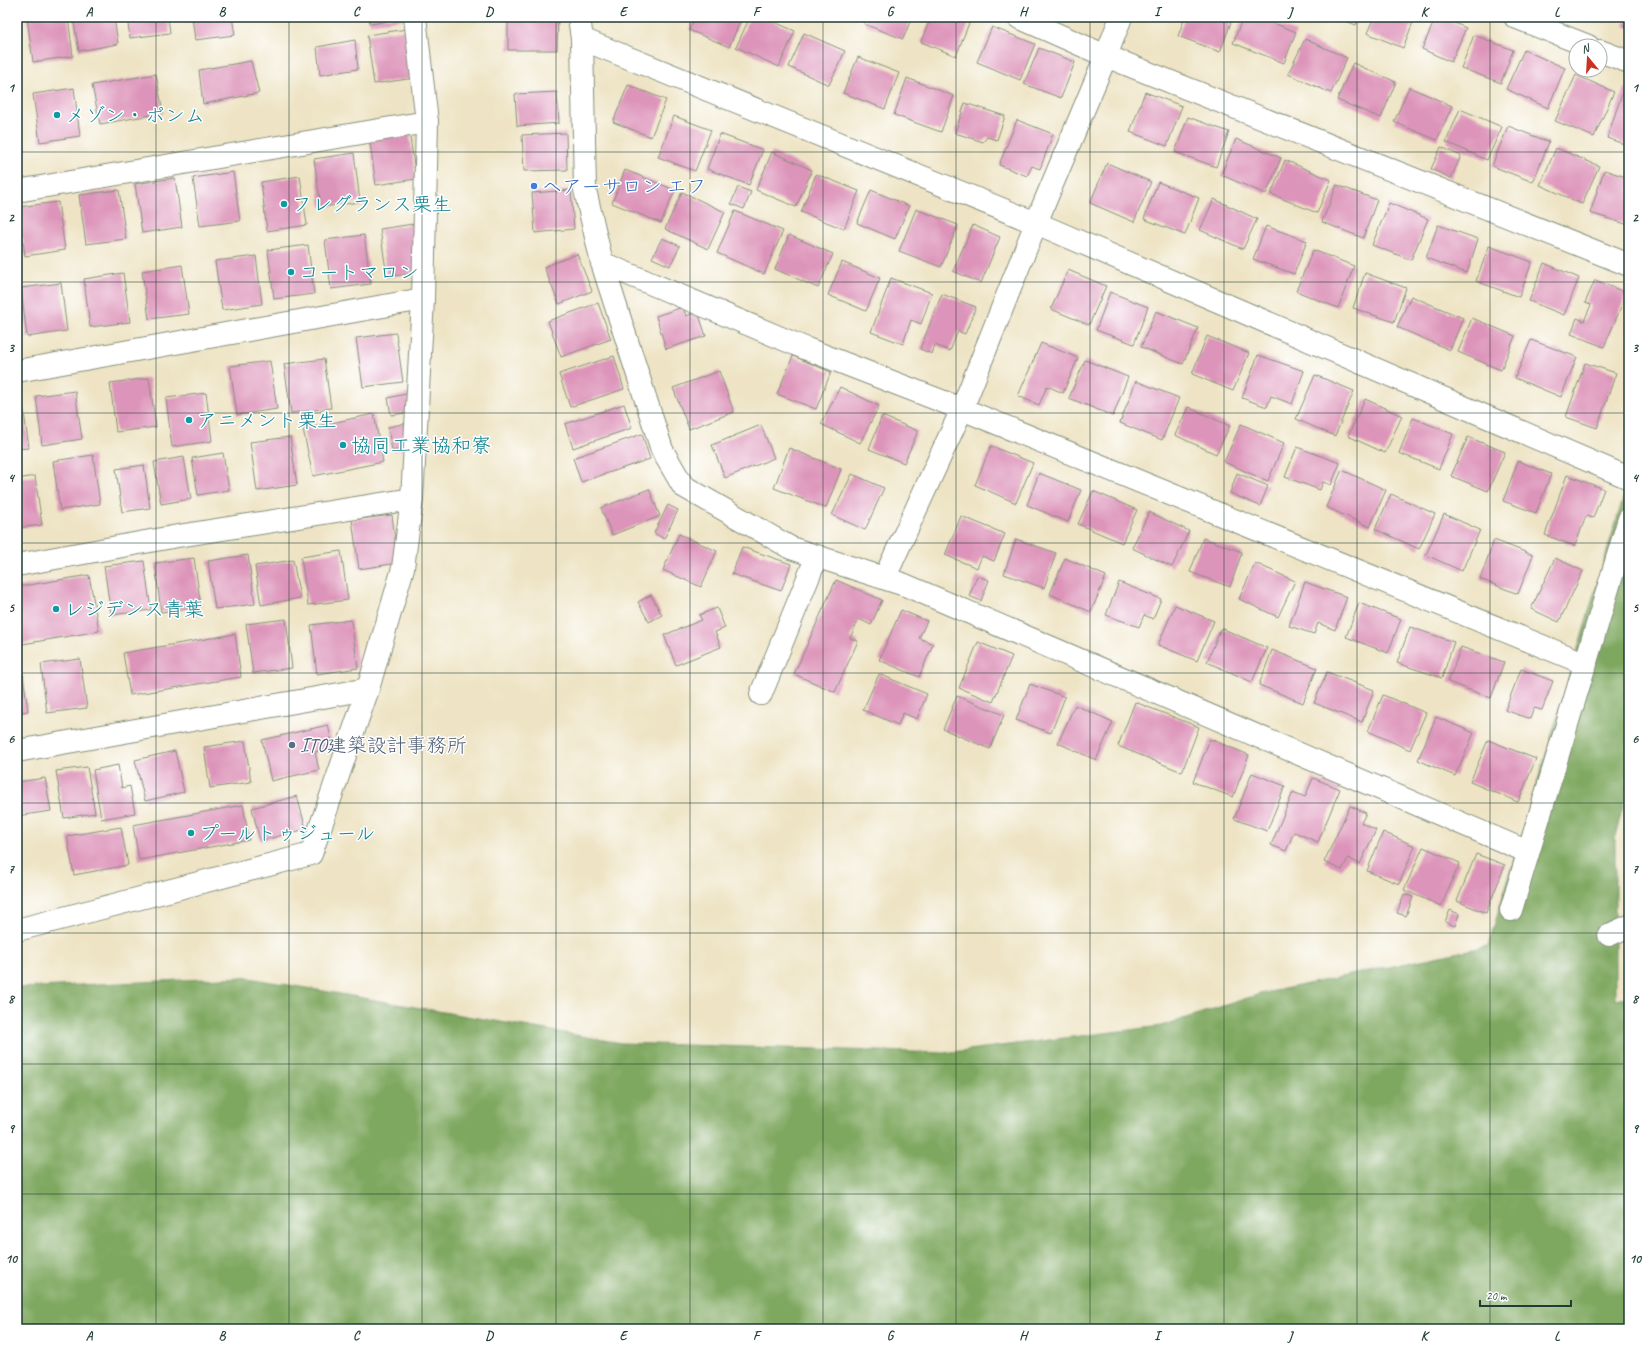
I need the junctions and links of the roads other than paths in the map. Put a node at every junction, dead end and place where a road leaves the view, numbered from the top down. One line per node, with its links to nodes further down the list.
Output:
1 (415, 17): 11 (street)
2 (579, 17): 7 (street)
3 (1018, 17): 9 (street)
4 (1121, 17): 9 (street)
5 (1515, 17): 6 (street)
6 (1568, 38)
7 (582, 39): 13 (street); 14 (street)
8 (1608, 54): 10 (street)
9 (1106, 56): 13 (street); 15 (street)
10 (1629, 62)
11 (427, 122): 12 (street); 16 (street)
12 (17, 191)
13 (1036, 223): 18 (street); 19 (street)
14 (602, 263): 18 (street); 22 (street)
15 (1629, 265)
16 (423, 298): 17 (street); 20 (street)
17 (17, 371)
18 (962, 409): 24 (street); 25 (street)
19 (1629, 478)
20 (412, 498): 23 (street); 26 (street)
21 (1629, 519): 25 (street)
22 (817, 556): 24 (street); 27 (street)
23 (17, 565)
24 (885, 577): 29 (street)
25 (1586, 664): 29 (street)
26 (368, 689): 28 (street); 32 (street)
27 (761, 694)
28 (17, 751)
29 (1528, 852): 30 (street)
30 (1511, 910)
31 (1629, 926): 33 (street)
32 (17, 930)
33 (1609, 935)

